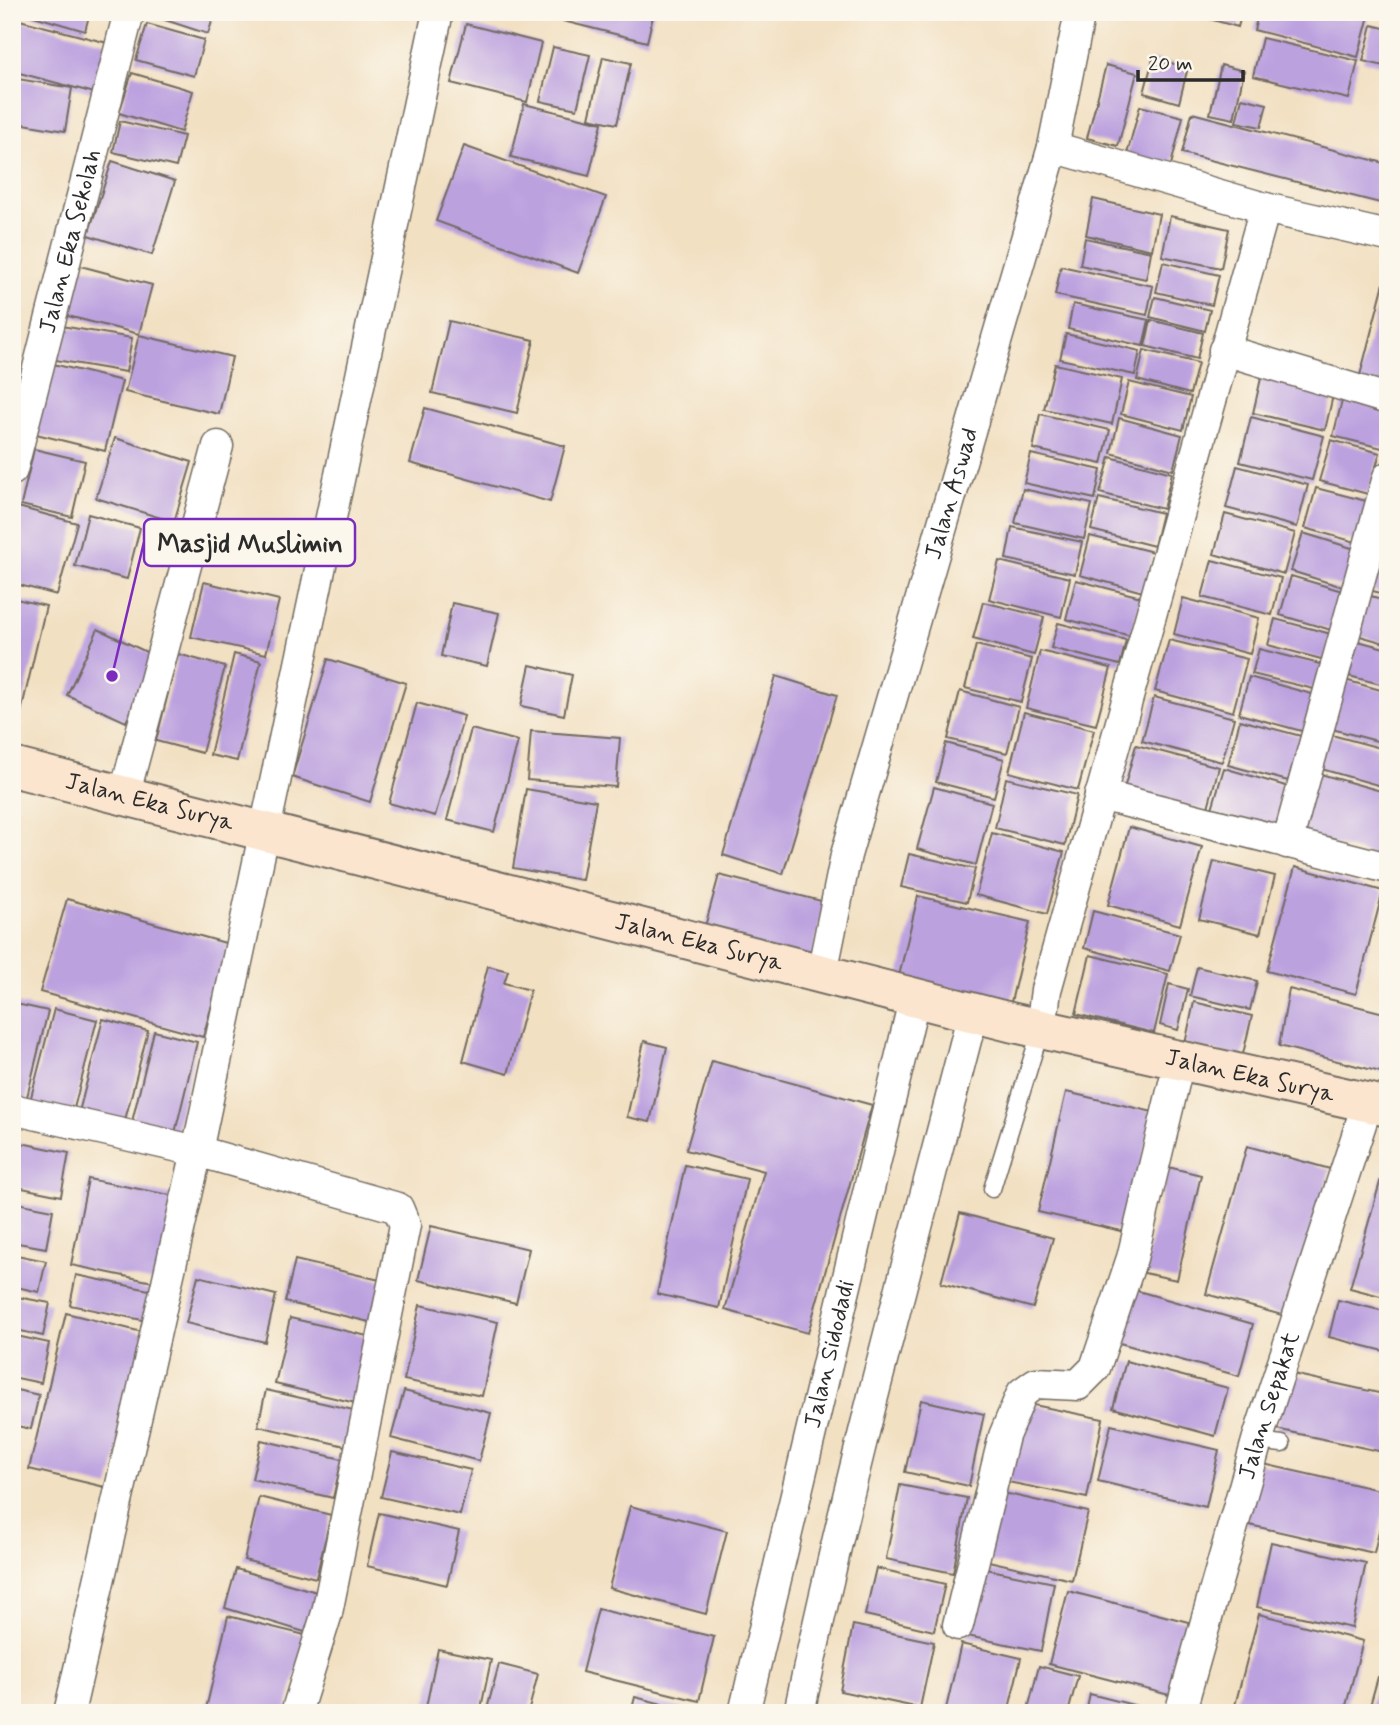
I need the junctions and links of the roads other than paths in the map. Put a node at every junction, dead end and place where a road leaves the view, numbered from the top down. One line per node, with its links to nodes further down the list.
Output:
1 (129, 12): 10 (street, Jalan Eka Sekolah)
2 (438, 12): 15 (street)
3 (1080, 12): 4 (street, Jalan Aswad)
4 (1053, 147): 5 (street); 18 (street, Jalan Aswad)
5 (1265, 208): 6 (street); 7 (street)
6 (1388, 236)
7 (1223, 350): 8 (street); 13 (street)
8 (1388, 399)
9 (218, 446): 14 (street)
10 (12, 470)
11 (1388, 477): 16 (street)
12 (12, 767): 14 (street, Jalan Eka Surya)
13 (1100, 795): 16 (street); 21 (street)
14 (124, 796): 15 (street, Jalan Eka Surya)
15 (264, 829): 18 (street, Jalan Eka Surya); 25 (street)
16 (1287, 843): 17 (street)
17 (1388, 868)
18 (822, 973): 19 (street, Jalan Eka Surya)
19 (915, 996): 20 (street, Jalan Eka Surya); 30 (street, Jalan Sidodadi)
20 (973, 1013): 21 (street, Jalan Eka Surya); 31 (street)
21 (1041, 1029): 22 (street, Jalan Eka Surya); 26 (lane)
22 (1180, 1058): 23 (street, Jalan Eka Surya); 27 (street)
23 (1378, 1104): 32 (street, Jalan Sepakat)
24 (12, 1110): 25 (street)
25 (197, 1151): 28 (street); 29 (street)
26 (992, 1189)
27 (958, 1625)
28 (69, 1713)
29 (296, 1713)
30 (744, 1713)
31 (799, 1713)
32 (1180, 1713)

